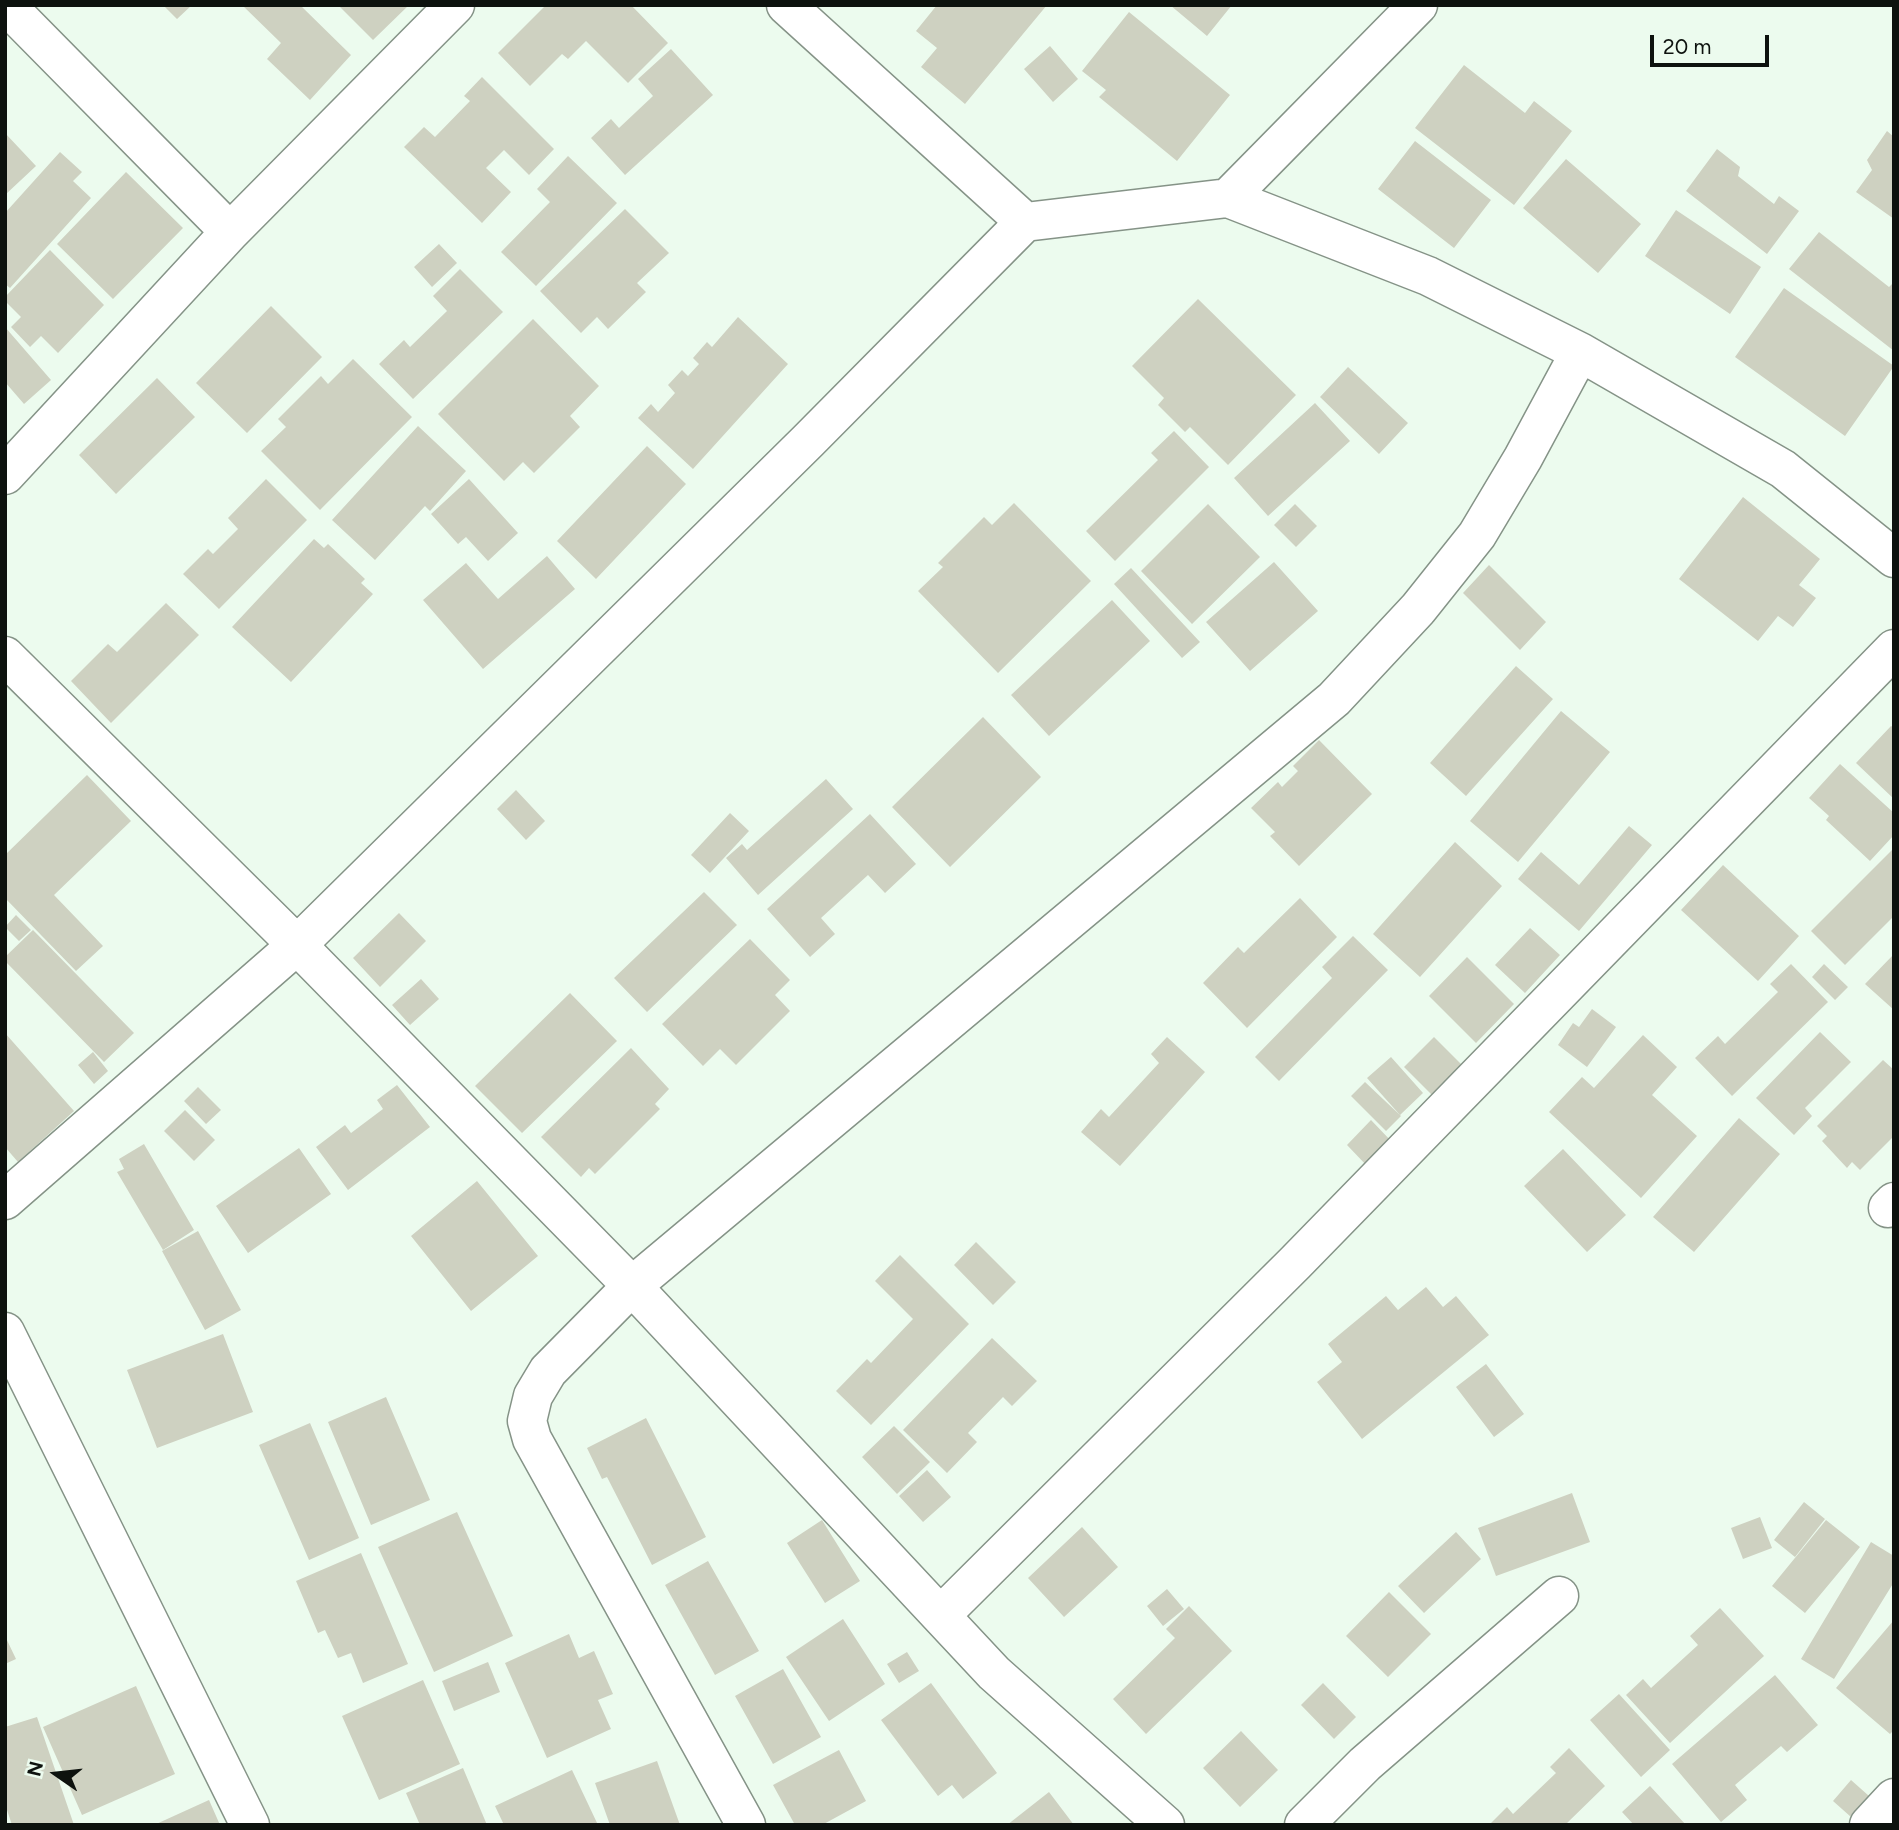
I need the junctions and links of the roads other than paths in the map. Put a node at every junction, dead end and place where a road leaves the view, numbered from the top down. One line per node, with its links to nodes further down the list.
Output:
1 (6, 5): 7 (street)
2 (455, 5): 7 (street)
3 (786, 5): 6 (street)
4 (1418, 5): 5 (street)
5 (1228, 198): 6 (street); 8 (street)
6 (1025, 222): 13 (street)
7 (230, 232): 9 (street)
8 (1580, 352): 10 (street); 15 (street)
9 (5, 475)
10 (1894, 558)
11 (1894, 649): 18 (street)
12 (5, 656): 13 (street)
13 (297, 945): 14 (street); 15 (street)
14 (5, 1200)
15 (632, 1286): 18 (street); 21 (street)
16 (5, 1332): 20 (street)
17 (1559, 1596): 23 (street)
18 (941, 1615): 22 (street)
19 (1894, 1798): 24 (street)
20 (250, 1825)
21 (746, 1825)
22 (1165, 1825)
23 (1304, 1825)
24 (1869, 1825)

